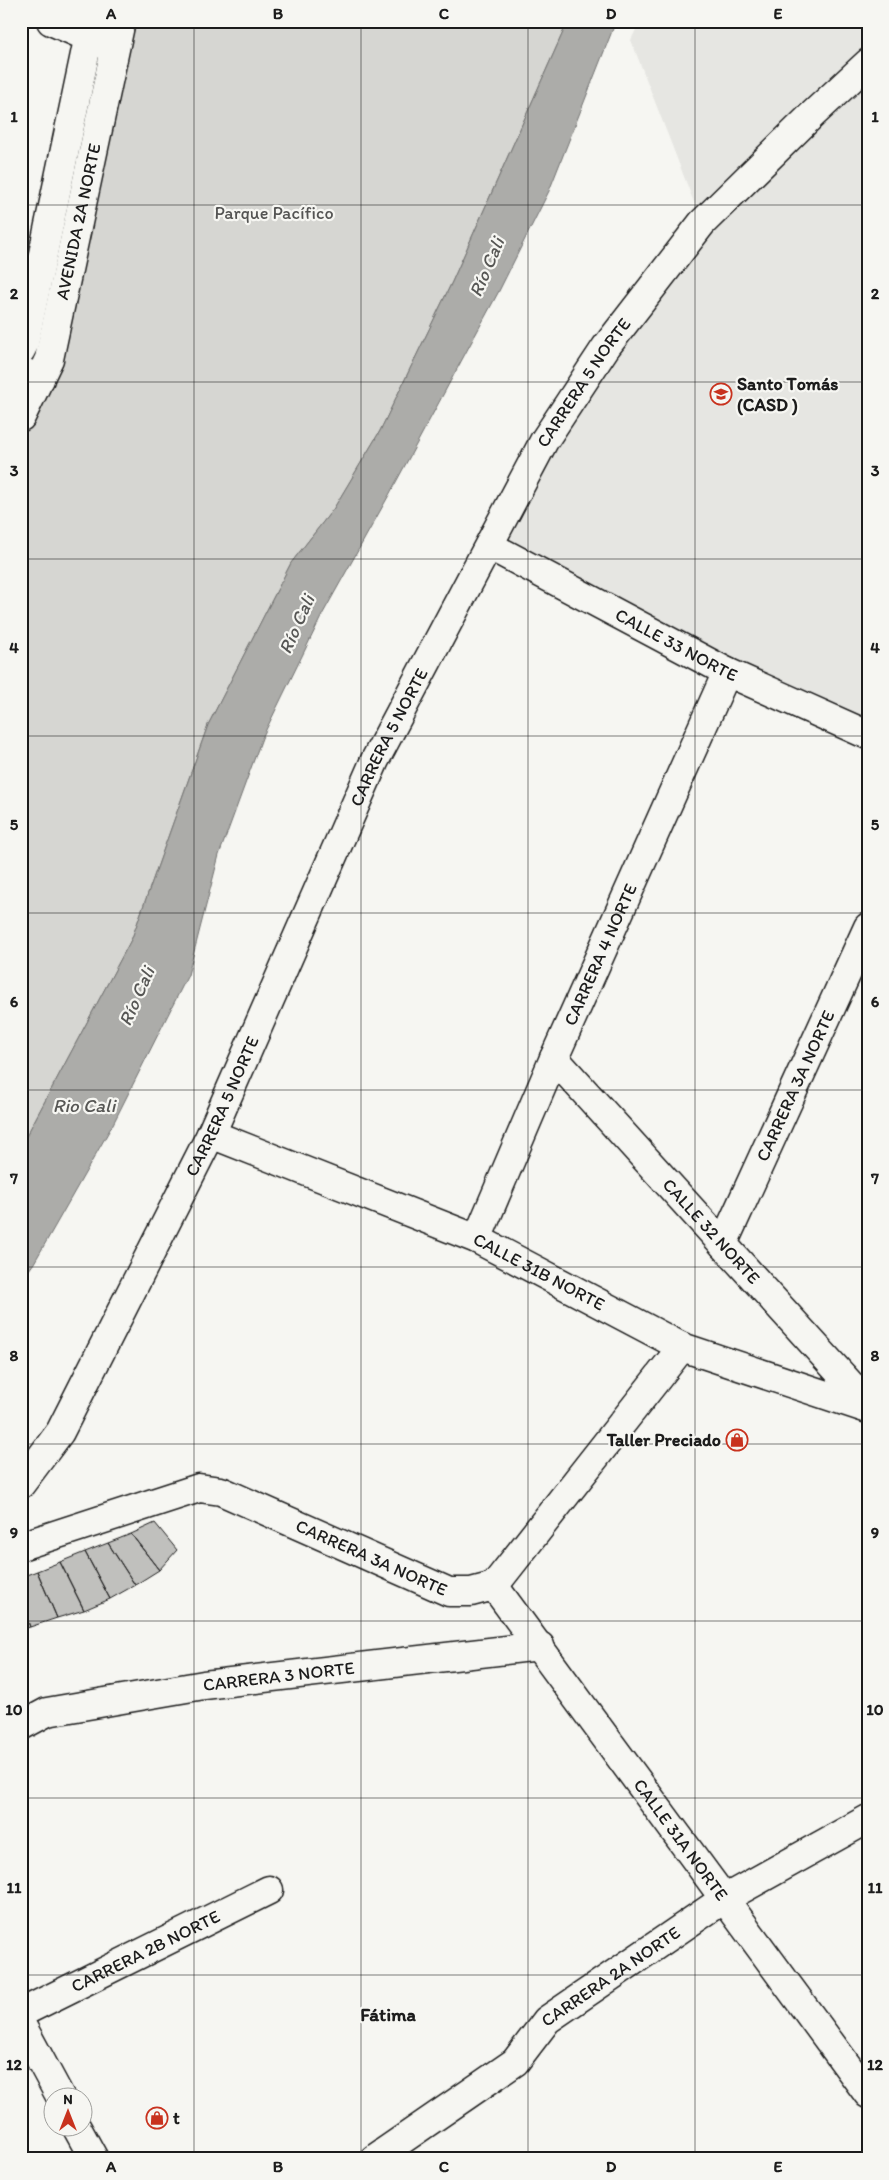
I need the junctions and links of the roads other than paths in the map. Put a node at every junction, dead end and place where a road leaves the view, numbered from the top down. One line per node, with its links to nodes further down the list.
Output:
1 (51, 21): 3 (street)
2 (121, 21): 4 (street, AVENIDA 2A NORTE)
3 (90, 30): 4 (street); 6 (street, AVENIDA 2A NORTE)
4 (114, 48): 7 (street, AVENIDA 2A NORTE)
5 (868, 63): 9 (street, CARRERA 5 NORTE)
6 (21, 350)
7 (30, 375): 8 (street, AVENIDA 2A NORTE)
8 (21, 417)
9 (490, 546): 10 (street, CALLE 33 NORTE); 14 (street, CARRERA 5 NORTE)
10 (727, 672): 11 (street, CALLE 33 NORTE); 13 (street, CARRERA 4 NORTE)
11 (868, 735)
12 (868, 927): 16 (street, CARRERA 3A NORTE)
13 (554, 1058): 15 (street, CARRERA 4 NORTE); 16 (street, CALLE 32 NORTE)
14 (210, 1134): 15 (street, CALLE 31B NORTE); 20 (street, CARRERA 5 NORTE)
15 (477, 1239): 17 (street, CALLE 31B NORTE)
16 (722, 1244): 18 (street, CALLE 32 NORTE)
17 (682, 1347): 19 (street, CALLE 31B NORTE); 22 (street)
18 (868, 1404)
19 (868, 1409)
20 (21, 1484)
21 (21, 1546): 22 (street, CARRERA 3A NORTE)
22 (494, 1586): 23 (street, CALLE 31A NORTE)
23 (540, 1646): 24 (street, CARRERA 3 NORTE); 27 (street, CALLE 31A NORTE)
24 (21, 1726)
25 (868, 1819): 27 (street, CARRERA 2A NORTE)
26 (269, 1890): 28 (street, CARRERA 2B NORTE)
27 (724, 1899): 31 (street, CALLE 31A NORTE); 34 (street, CARRERA 2A NORTE)
28 (21, 2014)
29 (21, 2024): 30 (street)
30 (56, 2088)
31 (868, 2094)
32 (82, 2138): 33 (street)
33 (94, 2159)
34 (374, 2159)

